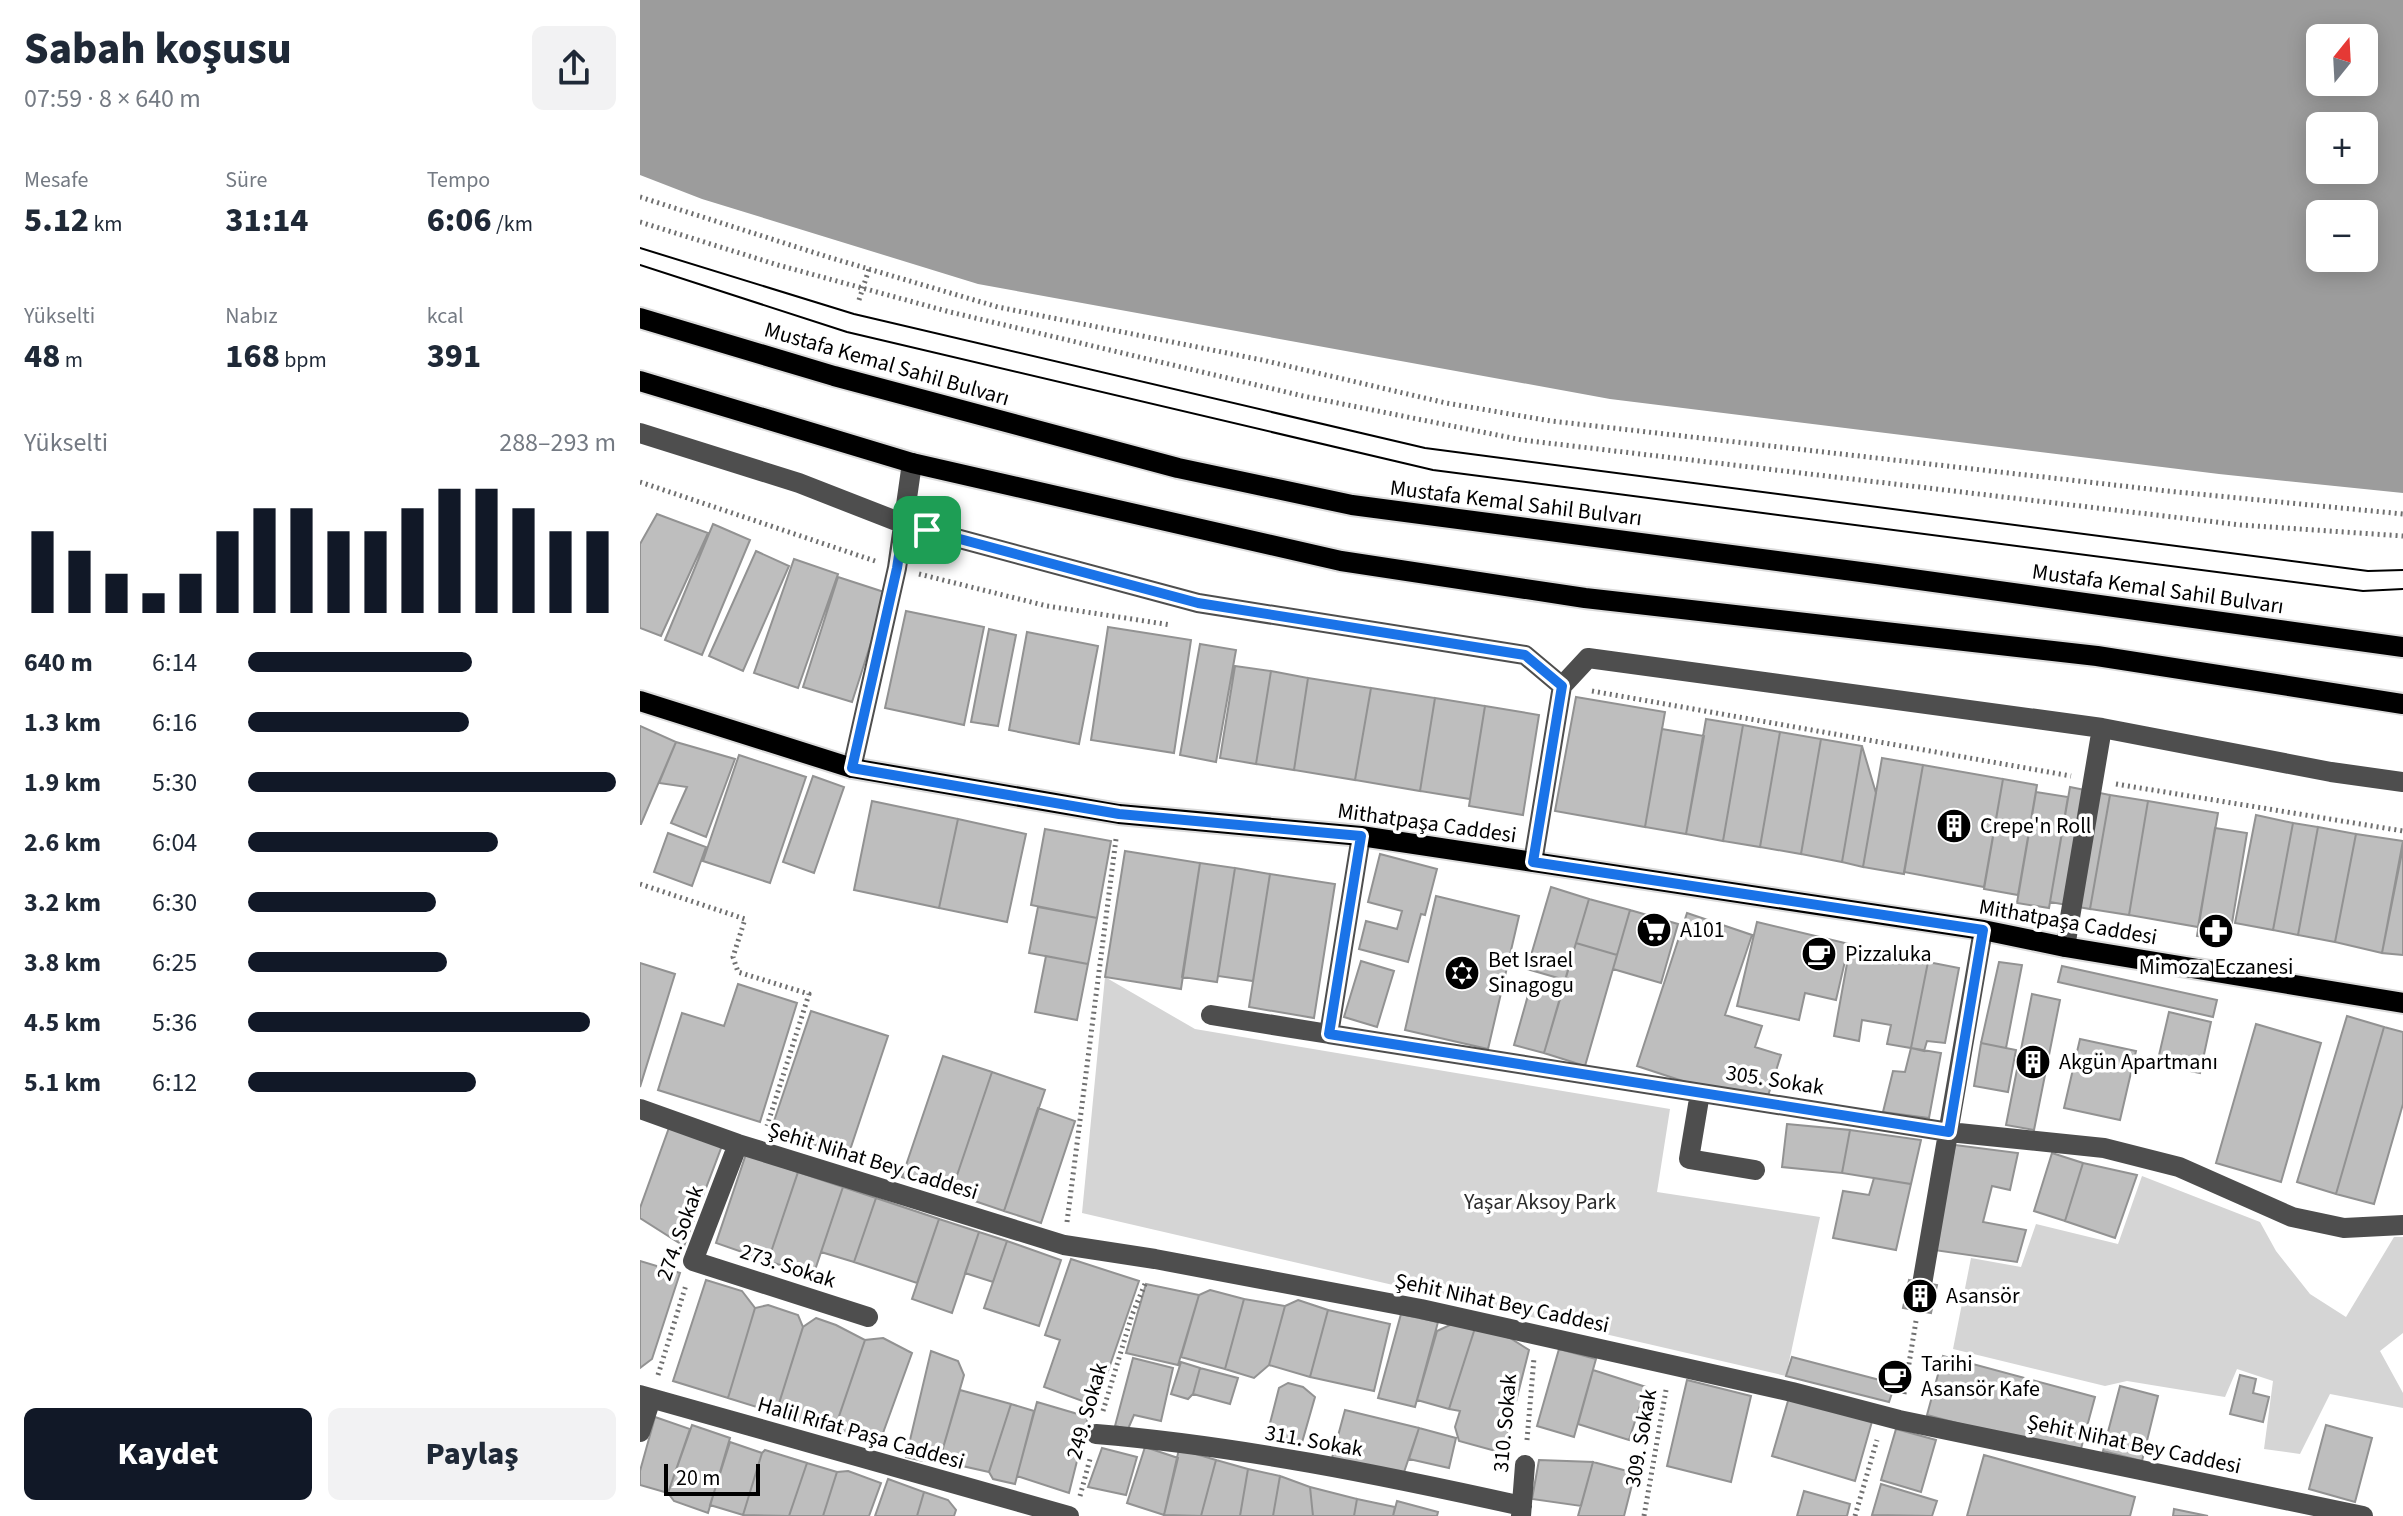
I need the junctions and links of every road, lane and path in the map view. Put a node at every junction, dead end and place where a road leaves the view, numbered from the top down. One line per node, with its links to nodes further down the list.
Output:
1 (640, 197): 3 (path)
2 (640, 222): 4 (path)
3 (869, 269): 4 (path); 10 (path)
4 (863, 288): 5 (path); 12 (path)
5 (859, 300)
6 (640, 318): 13 (main road, Mustafa Kemal Sahil Bulvarı)
7 (640, 381): 9 (main road)
8 (640, 433): 11 (street)
9 (912, 463): 11 (street); 16 (main road)
10 (2403, 514)
11 (904, 524): 14 (street); 18 (street)
12 (2403, 536)
13 (2403, 647)
14 (1562, 686): 17 (street); 22 (street)
15 (640, 701): 18 (main road, Mithatpaşa Caddesi)
16 (2403, 704)
17 (2102, 728): 19 (street); 25 (street)
18 (852, 768): 21 (main road, Mithatpaşa Caddesi)
19 (2403, 782)
20 (1118, 830): 36 (path)
21 (1361, 836): 22 (main road, Mithatpaşa Caddesi); 28 (street)
22 (1533, 862): 24 (main road, Mithatpaşa Caddesi)
23 (640, 884): 33 (path)
24 (1983, 930): 25 (main road, Mithatpaşa Caddesi); 31 (street)
25 (2065, 947): 26 (main road, Mithatpaşa Caddesi)
26 (2403, 1003)
27 (1211, 1015): 28 (street, 305. Sokak)
28 (1329, 1034): 29 (street, 305. Sokak)
29 (1700, 1093): 31 (street, 305. Sokak); 34 (street)
30 (640, 1109): 32 (street, Şehit Nihat Bey Caddesi)
31 (1949, 1132): 35 (street, 305. Sokak); 38 (street)
32 (738, 1144): 33 (street, Şehit Nihat Bey Caddesi); 37 (street, 274. Sokak)
33 (759, 1150): 36 (street, Şehit Nihat Bey Caddesi)
34 (1755, 1170)
35 (2403, 1225)
36 (1064, 1245): 41 (street, Şehit Nihat Bey Caddesi)
37 (693, 1261): 40 (street, 273. Sokak); 43 (path, 274. Sokak)
38 (1920, 1296): 44 (path)
39 (1132, 1315): 46 (path, 249. Sokak)
40 (868, 1317)
41 (1537, 1333): 42 (street, Şehit Nihat Bey Caddesi); 47 (path, 310. Sokak)
42 (1670, 1365): 44 (street, Şehit Nihat Bey Caddesi); 50 (path, 309. Sokak)
43 (645, 1397): 45 (street); 48 (street, Halil Rıfat Paşa Caddesi)
44 (1891, 1418): 51 (path); 52 (street, Şehit Nihat Bey Caddesi)
45 (640, 1432)
46 (1096, 1434): 48 (path, 249. Sokak); 49 (street, 311. Sokak)
47 (1525, 1465): 49 (street, 310. Sokak)
48 (1074, 1509)
49 (1522, 1511)
50 (1644, 1516)
51 (1855, 1516)
52 (2363, 1516)

